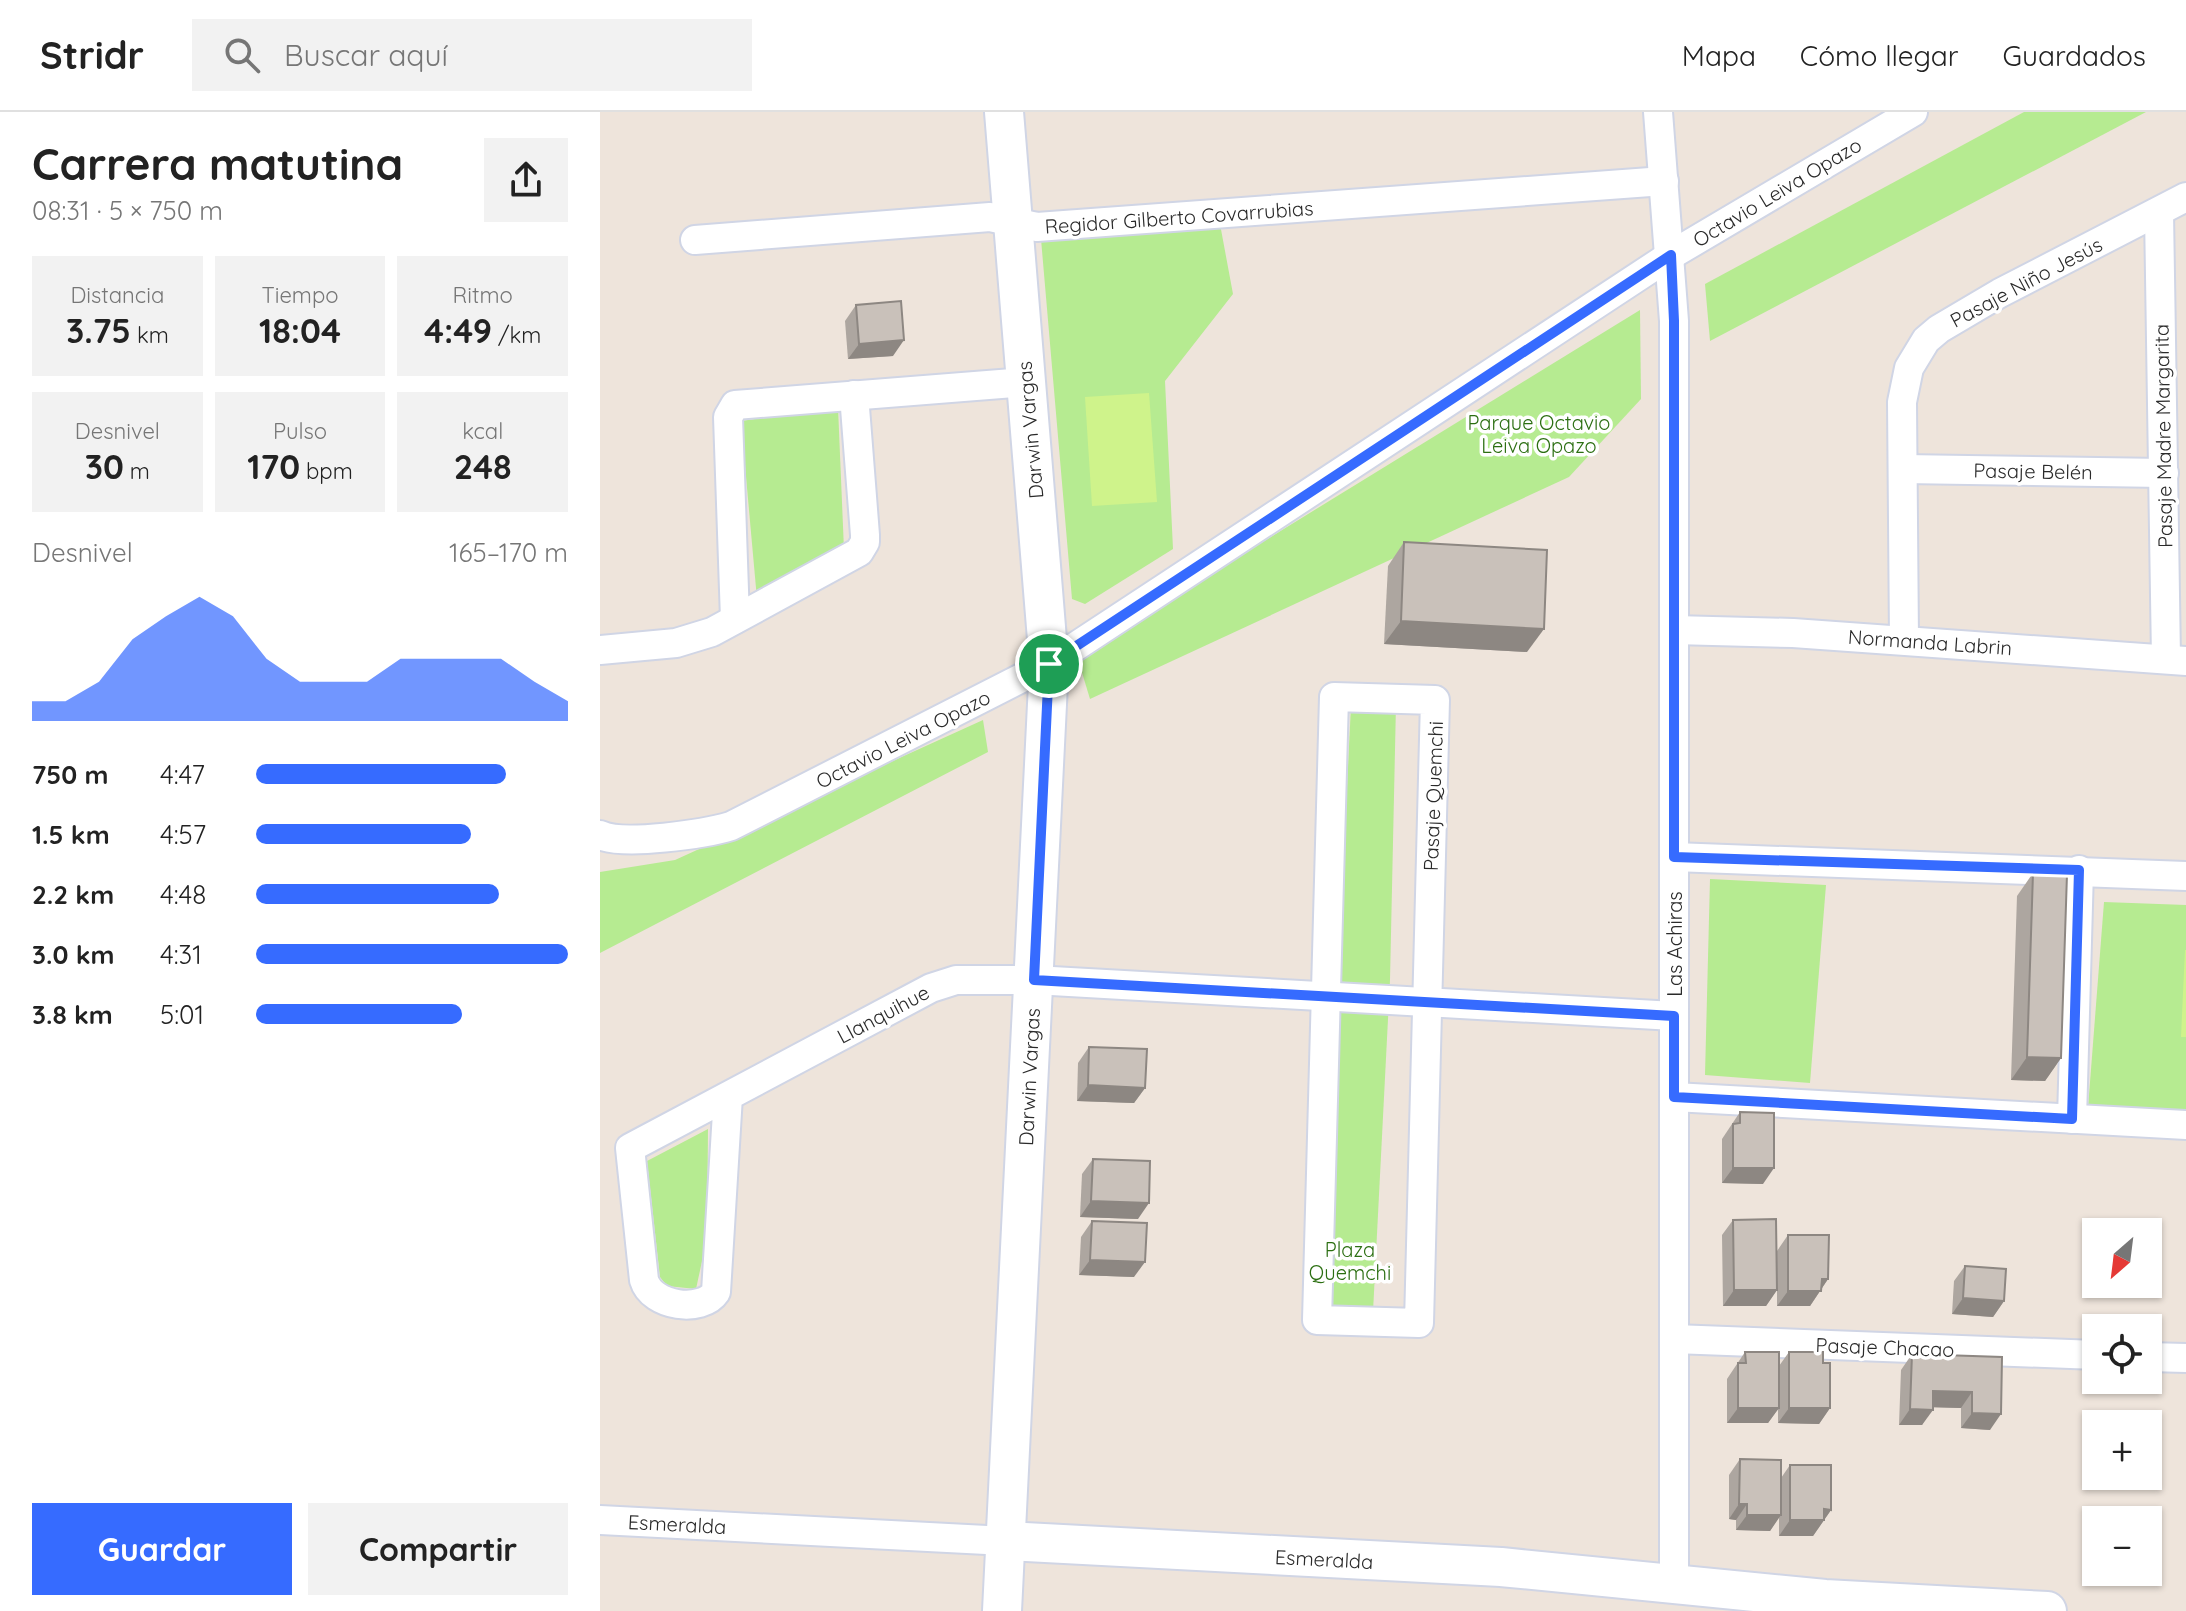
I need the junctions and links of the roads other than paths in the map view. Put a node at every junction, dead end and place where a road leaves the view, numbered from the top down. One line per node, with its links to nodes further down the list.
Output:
1 (1004, 112): 7 (street, Darwin Vargas)
2 (1658, 112): 4 (street, Las Achiras)
3 (1913, 112): 9 (street, Octavio Leiva Opazo)
4 (1664, 181): 7 (street, Regidor Gilberto Covarrubias); 9 (street, Las Achiras)
5 (2186, 197): 6 (street, Pasaje Niño Jesús)
6 (2159, 212): 12 (street, Pasaje Niño Jesús); 13 (street, Pasaje Madre Margarita)
7 (1013, 222): 8 (street, Regidor Gilberto Covarrubias); 10 (street, Darwin Vargas)
8 (695, 240)
9 (1671, 255): 15 (street, Las Achiras); 19 (street, Octavio Leiva Opazo)
10 (1026, 382): 11 (street); 19 (street, Darwin Vargas)
11 (854, 395): 14 (street); 14 (street)
12 (1903, 469): 13 (street, Pasaje Belén); 16 (street, Pasaje Niño Jesús)
13 (2164, 473): 18 (street, Pasaje Madre Margarita)
14 (735, 619): 17 (street)
15 (1674, 630): 16 (street, Normanda Labrin); 21 (street, Las Achiras)
16 (1904, 640): 18 (street, Normanda Labrin)
17 (600, 650)
18 (2176, 660)
19 (1049, 664): 20 (street, Octavio Leiva Opazo); 24 (street, Darwin Vargas)
20 (600, 835)
21 (1674, 857): 22 (street); 27 (street, Las Achiras)
22 (2079, 870): 23 (street); 30 (street)
23 (2186, 876)
24 (1034, 980): 25 (street, Llanquihue); 28 (street, Llanquihue); 37 (street, Darwin Vargas)
25 (1326, 997): 26 (street, Llanquihue); 26 (street, Pasaje Quemchi); 26 (street, Pasaje Quemchi)
26 (1427, 1002): 27 (street, Llanquihue)
27 (1674, 1016): 29 (street, Las Achiras)
28 (728, 1096): 28 (street, Llanquihue)
29 (1674, 1097): 30 (street); 32 (street, Las Achiras)
30 (2072, 1119): 31 (street)
31 (2186, 1125)
32 (1674, 1339): 33 (street, Pasaje Chacao); 38 (street, Las Achiras)
33 (2082, 1354)
34 (2162, 1357): 35 (street)
35 (2186, 1358)
36 (600, 1520): 37 (street, Esmeralda)
37 (1006, 1541): 38 (street, Esmeralda); 39 (street, Darwin Vargas)
38 (1674, 1584): 40 (street, Esmeralda)
39 (1002, 1611)
40 (2047, 1611)

